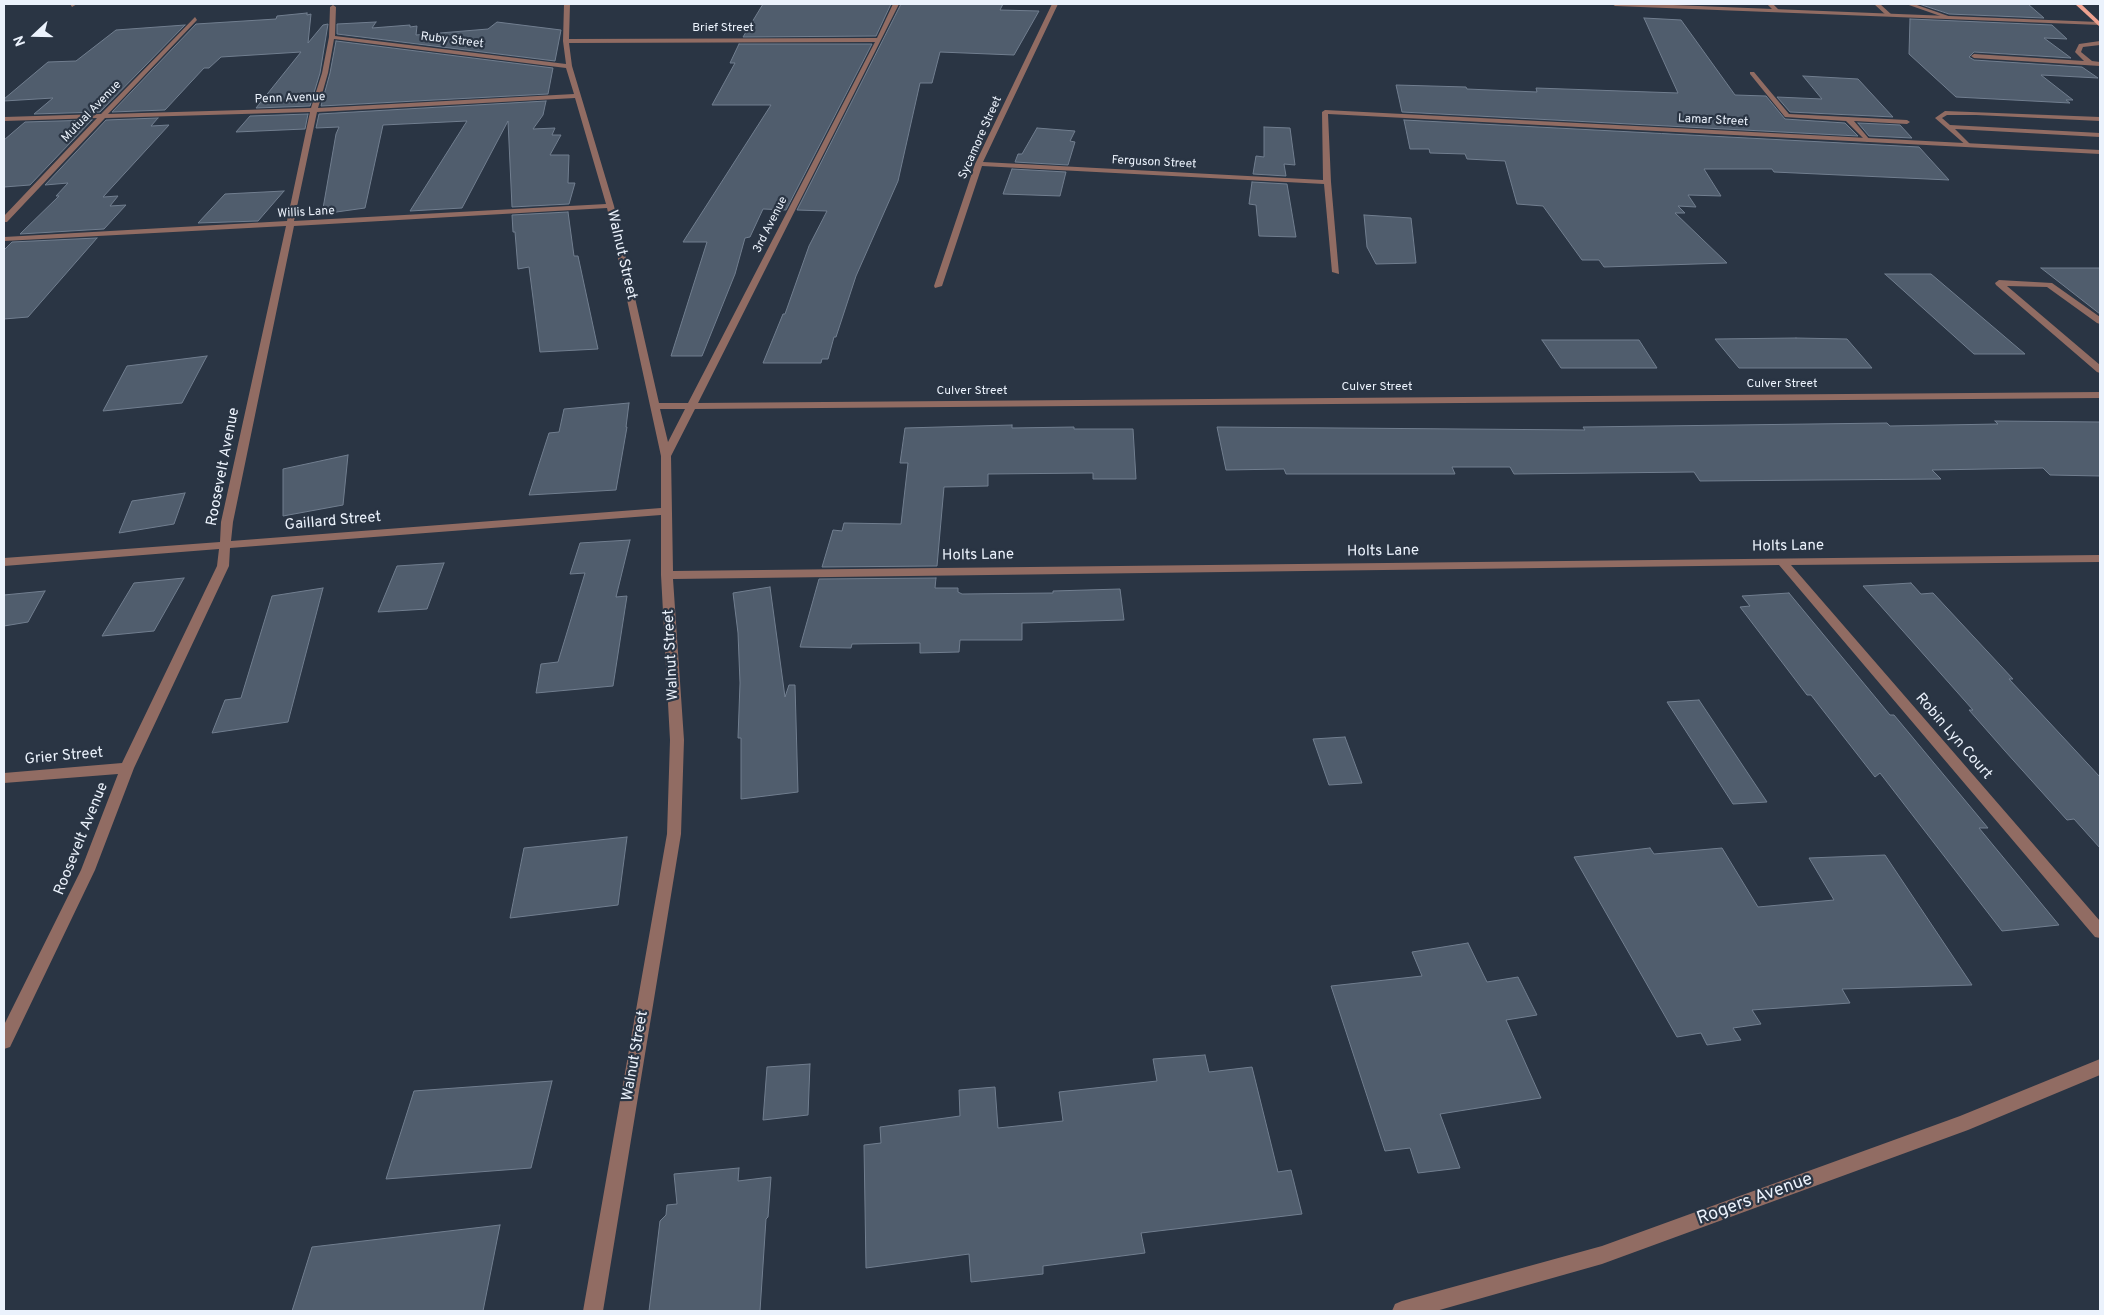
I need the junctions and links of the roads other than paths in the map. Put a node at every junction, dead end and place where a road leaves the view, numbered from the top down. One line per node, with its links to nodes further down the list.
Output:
1 (567, 4): 18 (street, Walnut Street)
2 (896, 4): 17 (street, 3rd Avenue)
3 (1055, 4): 37 (street, Sycamore Street)
4 (1615, 4): 9 (street)
5 (1770, 4): 11 (street)
6 (1877, 4): 12 (street)
7 (1909, 4): 13 (street)
8 (2078, 4): 15 (main road)
9 (1672, 5): 11 (street)
10 (334, 7): 16 (street, Roosevelt Avenue)
11 (1776, 10): 12 (street)
12 (1889, 15): 13 (street)
13 (1951, 18): 15 (street)
14 (195, 19): 27 (street, Mutual Avenue)
15 (2100, 25)
16 (332, 37): 23 (street, Ruby Street); 26 (street, Roosevelt Avenue)
17 (879, 40): 18 (street, Brief Street); 49 (street, 3rd Avenue)
18 (566, 41): 23 (street, Walnut Street)
19 (2100, 43): 21 (street)
20 (1974, 56): 21 (street)
21 (2090, 63): 22 (street)
22 (2100, 64)
23 (569, 66): 25 (street, Walnut Street)
24 (1752, 73): 28 (street)
25 (577, 96): 26 (street, Penn Avenue); 39 (street, Walnut Street)
26 (314, 110): 27 (street, Penn Avenue); 41 (street, Roosevelt Avenue)
27 (104, 115): 30 (street, Penn Avenue); 40 (street, Mutual Avenue)
28 (1848, 119): 31 (street); 34 (street)
29 (2100, 119): 32 (street)
30 (4, 120)
31 (1907, 122)
32 (1947, 127): 33 (street); 35 (street)
33 (2100, 135)
34 (1867, 140): 35 (street, Lamar Street); 38 (street, Lamar Street)
35 (1968, 146): 36 (street, Lamar Street)
36 (2100, 152)
37 (980, 164): 38 (street, Ferguson Street); 44 (street, Sycamore Street)
38 (1327, 182): 43 (street)
39 (610, 206): 41 (street, Willis Lane); 48 (street, Walnut Street)
40 (4, 220)
41 (290, 225): 42 (street, Willis Lane); 52 (street, Roosevelt Avenue)
42 (4, 239)
43 (1336, 272)
44 (938, 286)
45 (2100, 321): 46 (street)
46 (2100, 370)
47 (2100, 395): 49 (street, Culver Street)
48 (655, 406): 49 (street, Culver Street); 50 (street, Walnut Street)
49 (691, 406): 50 (street, 3rd Avenue)
50 (666, 456): 51 (street, Walnut Street)
51 (665, 511): 52 (street, Gaillard Street); 56 (street, Walnut Street)
52 (226, 546): 54 (street, Gaillard Street); 57 (street, Roosevelt Avenue)
53 (2100, 558): 55 (street, Holts Lane)
54 (4, 562)
55 (1782, 562): 56 (street, Holts Lane); 59 (street, Robin Lyn Court)
56 (667, 574): 62 (street, Walnut Street)
57 (127, 768): 58 (street, Grier Street); 60 (street, Roosevelt Avenue)
58 (4, 778)
59 (2100, 932)
60 (4, 1042)
61 (2100, 1067): 63 (street, Rogers Avenue)
62 (593, 1311)
63 (1402, 1311)

